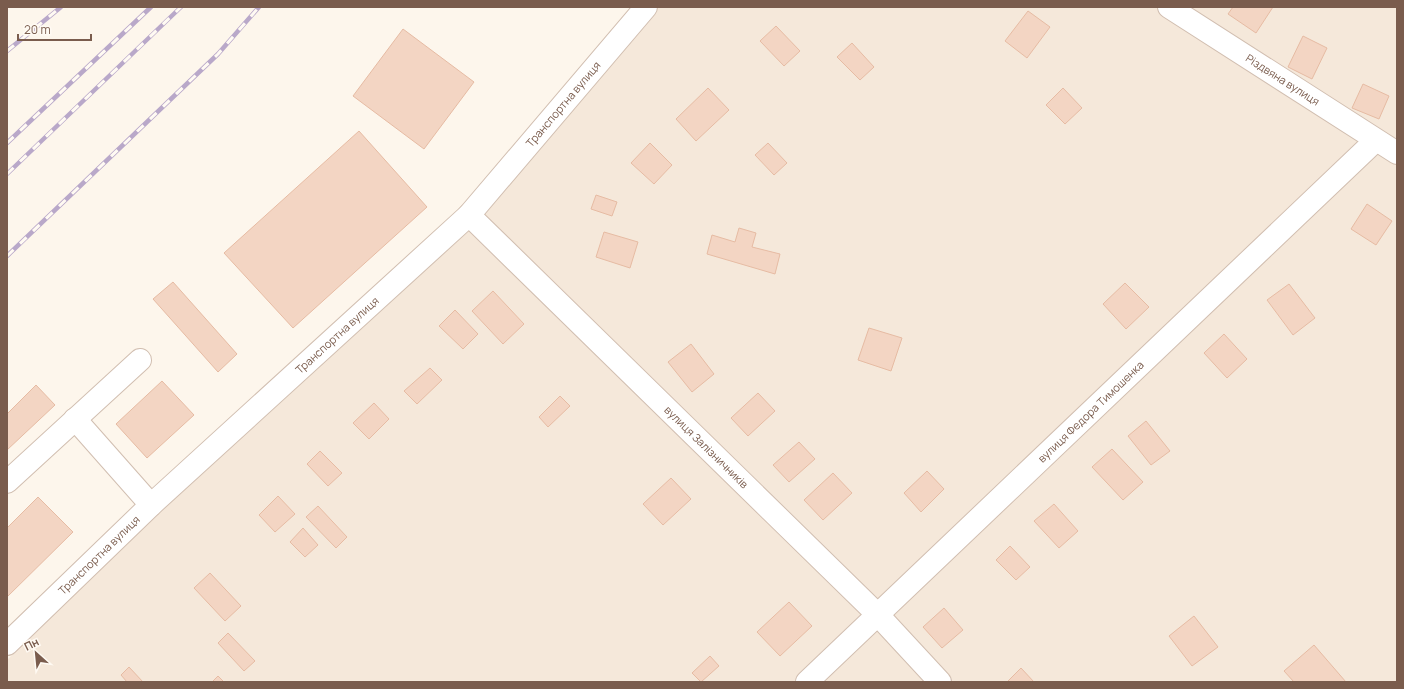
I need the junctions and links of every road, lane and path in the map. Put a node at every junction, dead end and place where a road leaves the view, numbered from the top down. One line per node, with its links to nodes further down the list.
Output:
1 (646, 7): 5 (street, Транспортна вулиця)
2 (1169, 7): 3 (street, Різдвяна вулиця)
3 (1375, 141): 4 (street, Різдвяна вулиця); 10 (street, вулиця Федора Тимошенка)
4 (1397, 153)
5 (469, 215): 9 (street, Транспортна вулиця); 10 (street, вулиця Залізничників)
6 (140, 360): 7 (street)
7 (75, 419): 8 (street); 9 (street)
8 (7, 482)
9 (151, 505): 11 (street, Транспортна вулиця)
10 (878, 615): 12 (street, вулиця Федора Тимошенка); 13 (street, вулиця Залізничників)
11 (7, 644)
12 (807, 682)
13 (940, 682)

